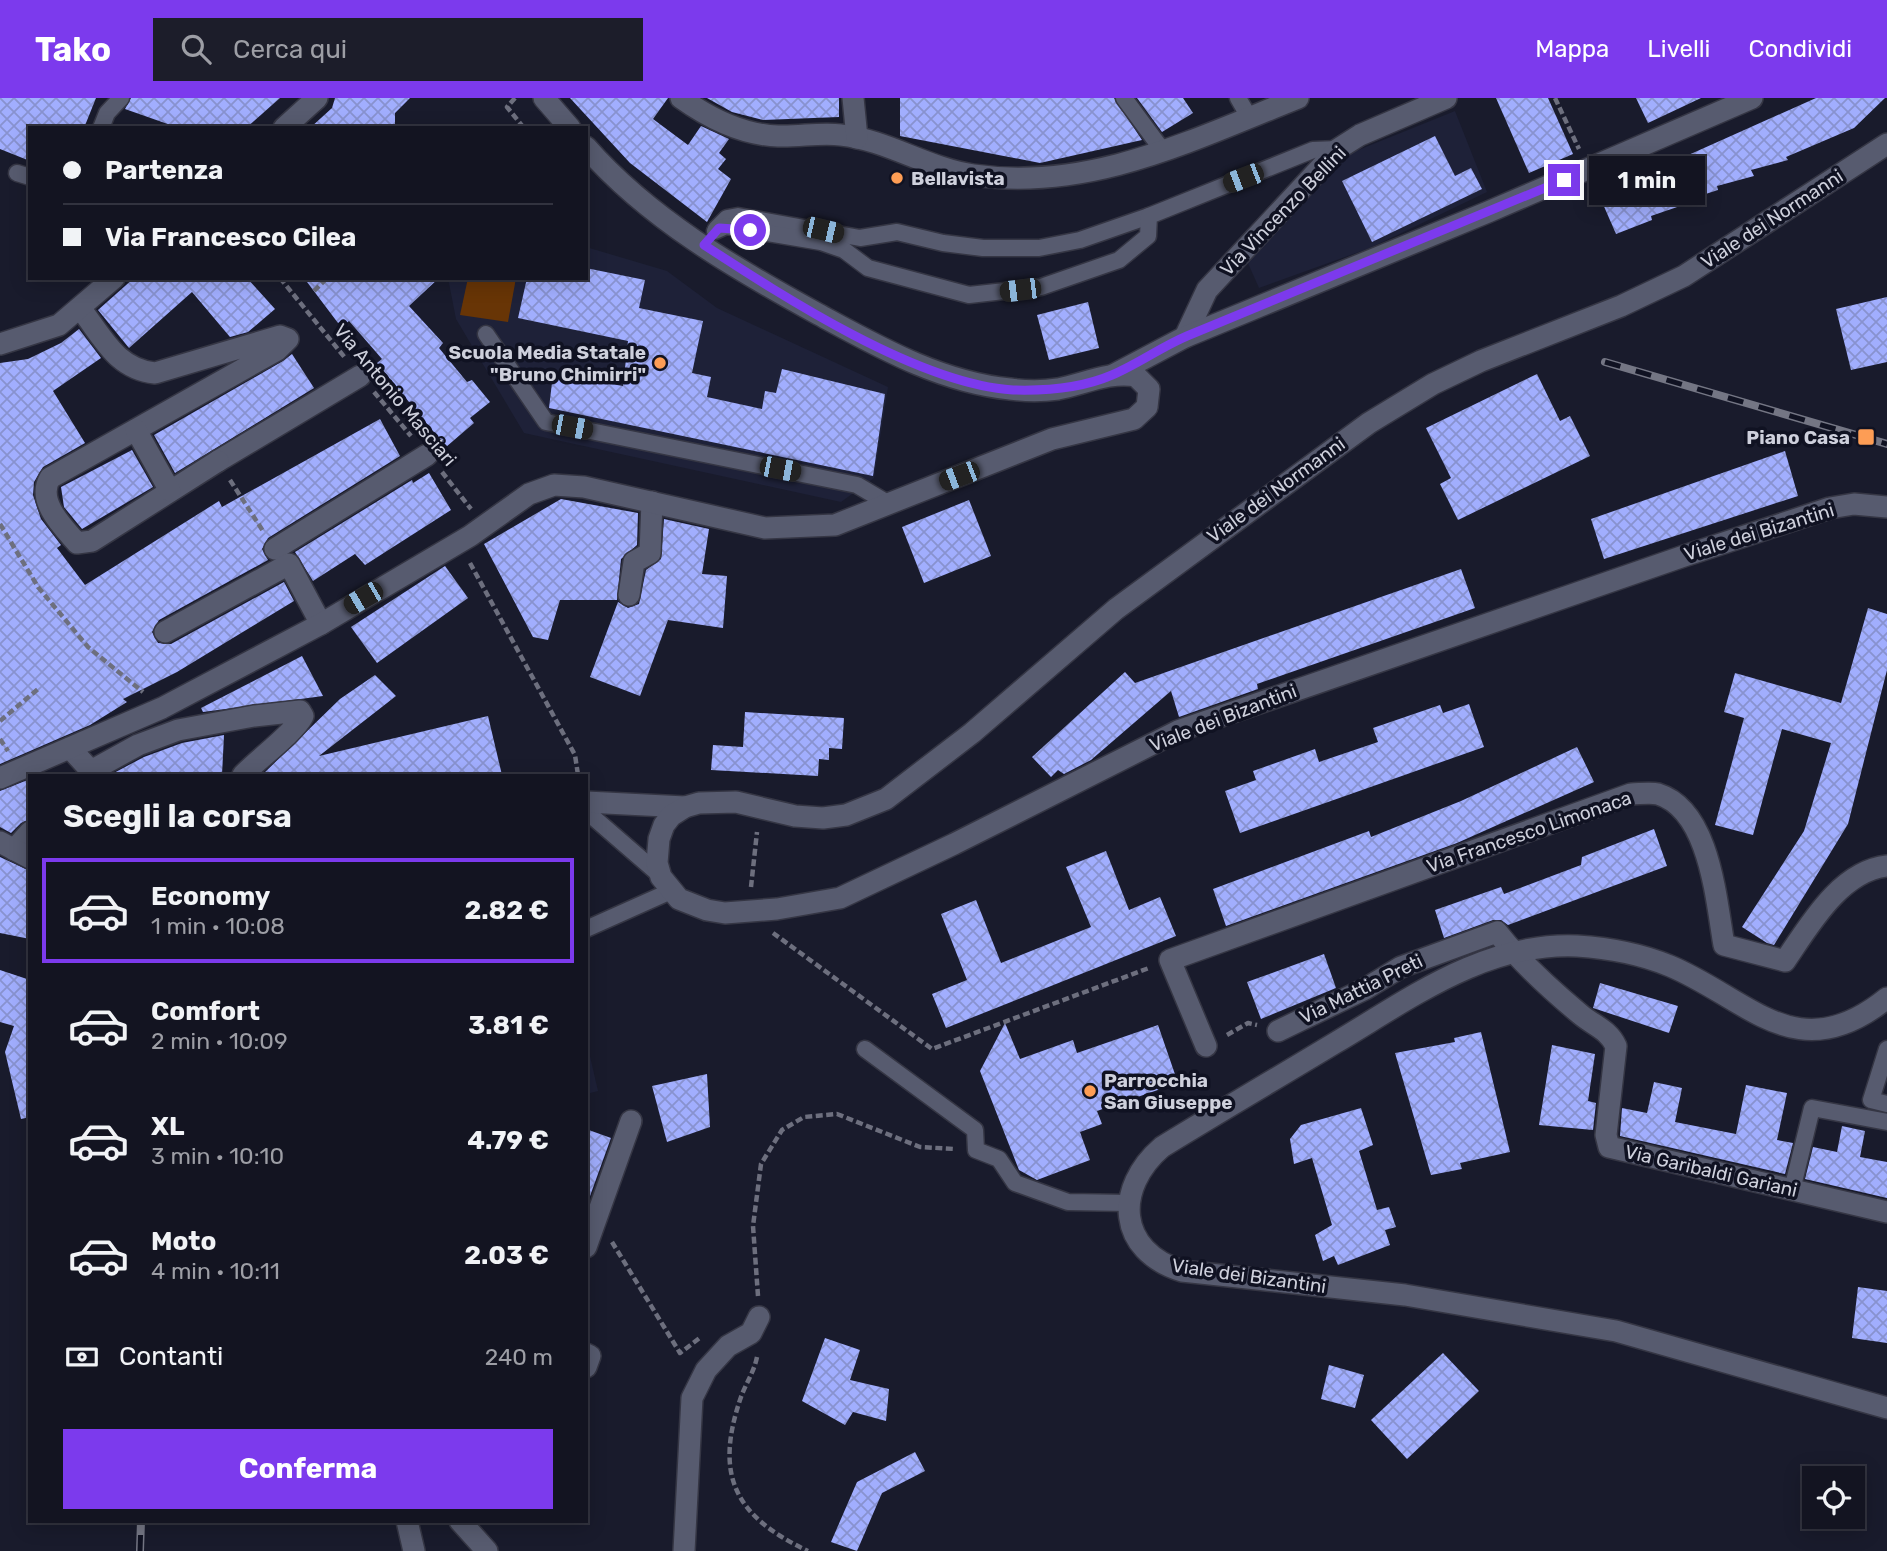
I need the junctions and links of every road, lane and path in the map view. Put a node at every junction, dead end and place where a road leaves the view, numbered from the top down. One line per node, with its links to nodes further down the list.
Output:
1 (121, 98): 14 (lane)
2 (317, 98): 15 (street)
3 (515, 98): 16 (path)
4 (544, 98): 17 (street)
5 (853, 98): 18 (street)
6 (1124, 98): 22 (lane)
7 (1238, 98): 13 (lane)
8 (1298, 98): 13 (street)
9 (1446, 98): 21 (street, Via Vincenzo Bellini)
10 (1555, 98): 23 (path)
11 (1752, 98): 23 (street)
12 (686, 100): 18 (street)
13 (1249, 117): 22 (street)
14 (102, 126)
15 (286, 126)
16 (522, 126)
17 (568, 126)
18 (857, 138): 22 (street)
19 (1887, 144): 57 (street, Viale dei Normanni)
20 (588, 149): 25 (street)
21 (1338, 149): 24 (lane); 32 (street, Via Vincenzo Bellini)
22 (1163, 151)
23 (1589, 169): 32 (street)
24 (1149, 216): 25 (lane); 25 (lane)
25 (710, 238): 35 (street)
26 (112, 280): 30 (street)
27 (282, 280): 34 (path, Via Antonio Masciari)
28 (325, 280): 29 (path)
29 (314, 291)
30 (80, 308): 33 (street); 36 (street)
31 (486, 334): 41 (lane)
32 (1185, 337): 35 (street)
33 (0, 344)
34 (360, 376): 37 (path, Via Antonio Masciari); 38 (street)
35 (1111, 376): 41 (street)
36 (136, 430): 39 (street); 39 (street)
37 (427, 455): 44 (path, Via Antonio Masciari); 45 (street)
38 (218, 461): 39 (street); 45 (path)
39 (170, 491)
40 (652, 502): 41 (street); 44 (street); 46 (street)
41 (889, 503)
42 (1887, 507): 63 (street, Viale dei Bizantini)
43 (0, 524): 50 (path)
44 (470, 536): 47 (street); 54 (path, Via Antonio Masciari)
45 (275, 549)
46 (629, 595)
47 (321, 624): 48 (street); 50 (street)
48 (165, 632)
49 (38, 689): 51 (path)
50 (162, 709): 52 (street)
51 (0, 721)
52 (70, 748): 53 (street); 55 (street)
53 (244, 774)
54 (578, 774)
55 (0, 778)
56 (588, 802): 57 (street, Viale dei Normanni)
57 (685, 807): 63 (street)
58 (588, 813): 63 (lane)
59 (758, 827): 64 (path)
60 (28, 834): 61 (street)
61 (15, 850)
62 (1887, 866): 68 (street, Via Francesco Limonaca)
63 (666, 884): 65 (lane)
64 (751, 887)
65 (588, 928)
66 (769, 931): 68 (path)
67 (1512, 952): 69 (street); 70 (street, Via Mattia Preti); 78 (street, Via Garibaldi Gariani); 79 (street)
68 (1170, 960): 71 (street)
69 (1887, 998)
70 (1278, 1031): 71 (path, Via Mattia Preti)
71 (1206, 1046)
72 (866, 1049): 77 (lane)
73 (1887, 1049): 74 (lane)
74 (1887, 1104)
75 (631, 1121): 81 (street)
76 (1887, 1122): 78 (lane)
77 (976, 1150): 79 (lane); 82 (path)
78 (1793, 1190): 80 (street, Via Garibaldi Gariani)
79 (1129, 1203): 83 (street, Viale dei Bizantini)
80 (1887, 1212)
81 (588, 1241)
82 (759, 1317): 88 (street)
83 (1887, 1408)
84 (407, 1523): 86 (street)
85 (462, 1523): 87 (street)
86 (414, 1551)
87 (487, 1551)
88 (684, 1551)

